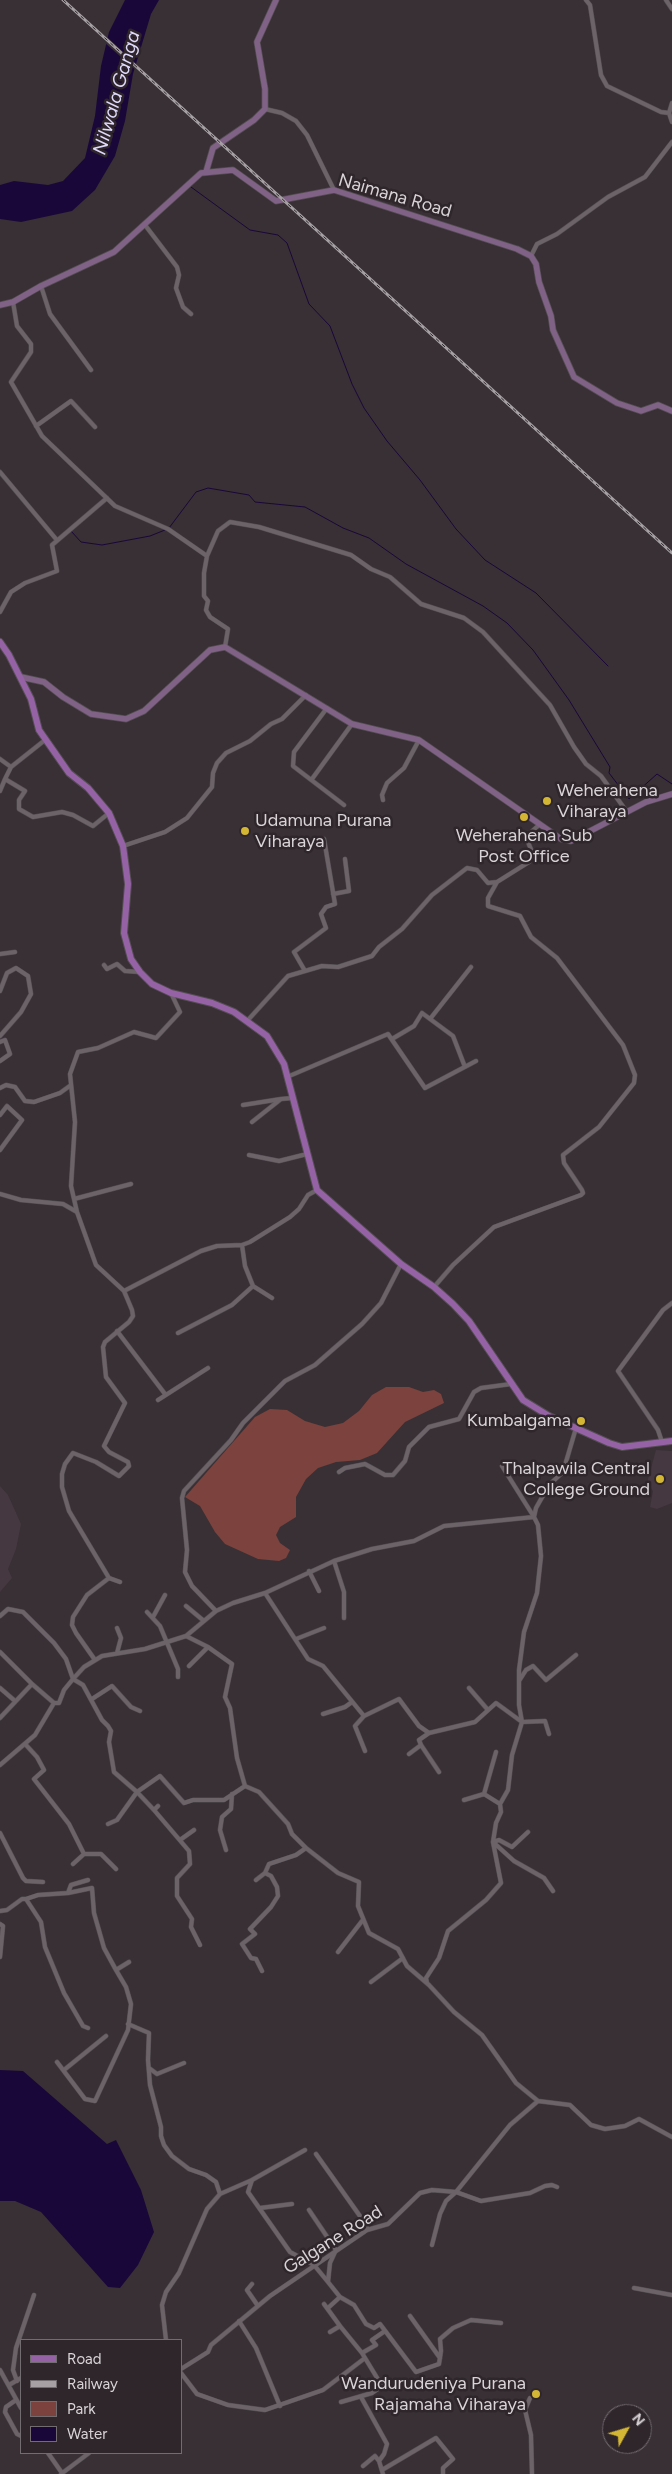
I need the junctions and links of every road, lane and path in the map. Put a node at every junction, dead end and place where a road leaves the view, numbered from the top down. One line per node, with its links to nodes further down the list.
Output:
1 (276, 0): 6 (main road)
2 (586, 0): 7 (street)
3 (666, 0): 4 (street)
4 (672, 9)
5 (672, 103): 7 (street)
6 (265, 109): 11 (main road); 12 (street)
7 (669, 113): 8 (street)
8 (672, 122)
9 (672, 142): 10 (street)
10 (670, 149): 14 (street)
11 (206, 172): 12 (main road, Naimana Road); 13 (main road)
12 (334, 190): 14 (main road, Naimana Road)
13 (145, 225): 15 (main road); 18 (street)
14 (531, 256): 20 (main road)
15 (41, 286): 16 (main road); 19 (street)
16 (13, 302): 17 (main road); 21 (street)
17 (0, 305)
18 (191, 314)
19 (91, 370)
20 (672, 411)
21 (36, 426): 22 (street); 24 (street)
22 (95, 427)
23 (0, 472): 25 (street)
24 (107, 498): 25 (street); 26 (street)
25 (56, 539): 27 (street)
26 (207, 556): 29 (street); 44 (street)
27 (0, 612)
28 (0, 642): 30 (main road)
29 (226, 647): 30 (main road); 31 (main road)
30 (21, 677): 34 (main road)
31 (306, 695): 32 (main road); 48 (street)
32 (327, 708): 33 (main road); 39 (street)
33 (352, 724): 35 (main road); 39 (street)
34 (45, 740): 37 (street); 45 (main road)
35 (418, 740): 42 (street); 46 (main road)
36 (0, 760): 37 (street)
37 (11, 767): 38 (street)
38 (5, 779): 40 (street); 45 (street)
39 (312, 779): 43 (street)
40 (0, 791)
41 (672, 794): 44 (main road)
42 (383, 800)
43 (344, 805)
44 (627, 812): 46 (main road)
45 (109, 813): 48 (main road)
46 (540, 824): 50 (street)
47 (324, 839): 51 (street)
48 (123, 846): 57 (main road)
49 (345, 859): 51 (street)
50 (498, 882): 56 (street); 87 (street)
51 (333, 894): 56 (street)
52 (15, 952): 53 (street)
53 (0, 954)
54 (104, 965): 57 (street)
55 (471, 967): 60 (street)
56 (305, 971): 61 (street)
57 (140, 972): 59 (main road)
58 (0, 991): 62 (street)
59 (171, 993): 61 (main road); 69 (street)
60 (430, 1019): 63 (street); 67 (street)
61 (248, 1020): 68 (main road)
62 (0, 1036)
63 (392, 1039): 67 (street); 68 (street)
64 (0, 1042): 65 (street)
65 (0, 1061)
66 (476, 1061): 67 (street)
67 (465, 1067)
68 (287, 1077): 71 (main road)
69 (71, 1085): 70 (street); 82 (street)
70 (0, 1088)
71 (292, 1098): 72 (street); 77 (main road)
72 (281, 1099): 73 (street); 75 (street)
73 (243, 1105)
74 (0, 1114): 76 (street)
75 (252, 1122)
76 (0, 1150)
77 (307, 1154): 78 (street); 80 (main road)
78 (249, 1155)
79 (131, 1184): 82 (street)
80 (317, 1190): 84 (street); 85 (main road)
81 (0, 1194): 83 (street)
82 (74, 1199): 83 (street)
83 (77, 1212): 88 (street)
84 (242, 1245): 86 (street); 88 (street)
85 (401, 1264): 87 (main road); 111 (street)
86 (253, 1286): 89 (street); 92 (street)
87 (434, 1287): 94 (main road)
88 (124, 1291): 91 (street)
89 (272, 1298)
90 (672, 1303): 99 (street)
91 (117, 1331): 95 (street); 105 (street)
92 (178, 1334)
93 (208, 1368): 95 (street)
94 (511, 1384): 97 (main road); 101 (street)
95 (165, 1394): 96 (street)
96 (158, 1400)
97 (576, 1428): 99 (main road); 102 (street)
98 (672, 1441): 99 (main road)
99 (662, 1442)
100 (502, 1466): 102 (street)
101 (340, 1472)
102 (534, 1517): 103 (street); 130 (street)
103 (334, 1561): 104 (street); 115 (street)
104 (309, 1571): 107 (street); 108 (street)
105 (109, 1578): 106 (street); 126 (street)
106 (120, 1582)
107 (319, 1591)
108 (265, 1593): 111 (street); 120 (street)
109 (165, 1595): 114 (street)
110 (186, 1606): 116 (street)
111 (216, 1611): 116 (street)
112 (146, 1612): 114 (street)
113 (0, 1616): 129 (street)
114 (153, 1618): 121 (street)
115 (344, 1618)
116 (204, 1621): 119 (street)
117 (117, 1628): 124 (street)
118 (324, 1628): 120 (street)
119 (186, 1636): 121 (street); 122 (street)
120 (296, 1639): 136 (street)
121 (168, 1643): 124 (street); 128 (street)
122 (208, 1647): 127 (street); 153 (street)
123 (0, 1652): 131 (street)
124 (117, 1653): 126 (street)
125 (576, 1656): 130 (street)
126 (94, 1660): 129 (street)
127 (189, 1666)
128 (178, 1677)
129 (73, 1679): 134 (street); 137 (street)
130 (519, 1681): 143 (street)
131 (32, 1684): 135 (street); 137 (street)
132 (0, 1688): 135 (street)
133 (469, 1688): 138 (street)
134 (92, 1699): 139 (street); 154 (street)
135 (15, 1701): 142 (street)
136 (352, 1702): 140 (street); 141 (street)
137 (54, 1703): 147 (street)
138 (488, 1710): 143 (street); 144 (street)
139 (140, 1711)
140 (323, 1714)
141 (364, 1716): 144 (street); 148 (street)
142 (0, 1718)
143 (522, 1722): 145 (street); 158 (street)
144 (429, 1733): 146 (street)
145 (549, 1734)
146 (421, 1744): 150 (street); 152 (street)
147 (26, 1745): 151 (street); 169 (street)
148 (365, 1751)
149 (496, 1752): 156 (street)
150 (409, 1754)
151 (0, 1765)
152 (439, 1772)
153 (245, 1786): 155 (street); 167 (street)
154 (137, 1792): 155 (street); 160 (street); 161 (street)
155 (232, 1794): 168 (street)
156 (484, 1794): 157 (street); 158 (street)
157 (464, 1800)
158 (500, 1804): 166 (street)
159 (158, 1806): 160 (street)
160 (154, 1810): 165 (street)
161 (108, 1824)
162 (194, 1830): 165 (street)
163 (528, 1832): 166 (street)
164 (0, 1833): 175 (street)
165 (180, 1840): 182 (street)
166 (493, 1842): 176 (street); 190 (street)
167 (306, 1848): 172 (street); 180 (street)
168 (226, 1850)
169 (84, 1854): 170 (street); 171 (street)
170 (73, 1864)
171 (116, 1869)
172 (265, 1873): 174 (street); 188 (street)
173 (88, 1880): 177 (street)
174 (256, 1880)
175 (43, 1882)
176 (553, 1891)
177 (68, 1893): 178 (street); 187 (street)
178 (26, 1899): 179 (street); 192 (street)
179 (0, 1911)
180 (362, 1922): 183 (street); 185 (street)
181 (0, 1924): 184 (street)
182 (200, 1945)
183 (338, 1952)
184 (0, 1957)
185 (402, 1958): 189 (street); 190 (street)
186 (130, 1962): 187 (street)
187 (116, 1970): 191 (street)
188 (262, 1971)
189 (370, 1982)
190 (429, 1984): 198 (street)
191 (128, 2024): 196 (street); 197 (street)
192 (88, 2028)
193 (106, 2036): 197 (street)
194 (57, 2062): 197 (street)
195 (184, 2063): 196 (street)
196 (148, 2068): 205 (street)
197 (64, 2070)
198 (538, 2101): 199 (street); 204 (street)
199 (672, 2138)
200 (305, 2150): 202 (street)
201 (316, 2154): 209 (street)
202 (252, 2180): 205 (street); 207 (street)
203 (557, 2187): 204 (street, Galgane Road)
204 (456, 2192): 209 (street, Galgane Road); 210 (street)
205 (220, 2194): 229 (street)
206 (292, 2204): 207 (street)
207 (260, 2208): 212 (street)
208 (309, 2210): 211 (street)
209 (367, 2230): 211 (street, Galgane Road)
210 (432, 2245)
211 (336, 2250): 212 (street, Galgane Road); 213 (street)
212 (314, 2265): 213 (street); 220 (street, Galgane Road)
213 (328, 2282): 218 (street)
214 (252, 2284): 220 (street)
215 (634, 2288): 217 (street)
216 (34, 2294): 238 (street)
217 (672, 2295)
218 (340, 2297): 221 (street); 227 (street)
219 (324, 2304): 221 (street)
220 (258, 2306): 224 (street, Galgane Road)
221 (328, 2308): 226 (street)
222 (163, 2316): 230 (street)
223 (410, 2316): 233 (street)
224 (239, 2321): 234 (street, Galgane Road); 247 (street)
225 (502, 2323): 233 (street)
226 (340, 2326): 228 (street); 231 (street)
227 (385, 2331): 231 (street); 233 (street)
228 (330, 2332)
229 (166, 2339)
230 (166, 2339)
231 (362, 2353): 232 (street)
232 (365, 2358): 242 (street); 247 (street)
233 (440, 2358)
234 (182, 2368)
235 (0, 2370): 237 (street)
236 (182, 2375): 239 (street)
237 (2, 2376): 240 (street)
238 (19, 2379): 240 (street)
239 (186, 2382): 241 (street); 247 (street)
240 (9, 2385): 244 (street)
241 (182, 2385)
242 (361, 2397): 245 (street); 251 (street)
243 (530, 2398): 256 (street)
244 (16, 2400): 246 (street); 248 (street)
245 (341, 2402)
246 (20, 2406)
247 (280, 2406)
248 (20, 2436)
249 (49, 2454): 254 (street)
250 (88, 2454): 254 (street)
251 (379, 2461): 252 (street); 253 (street)
252 (363, 2466)
253 (382, 2472): 255 (street)
254 (61, 2474)
255 (443, 2474)
256 (532, 2474)

